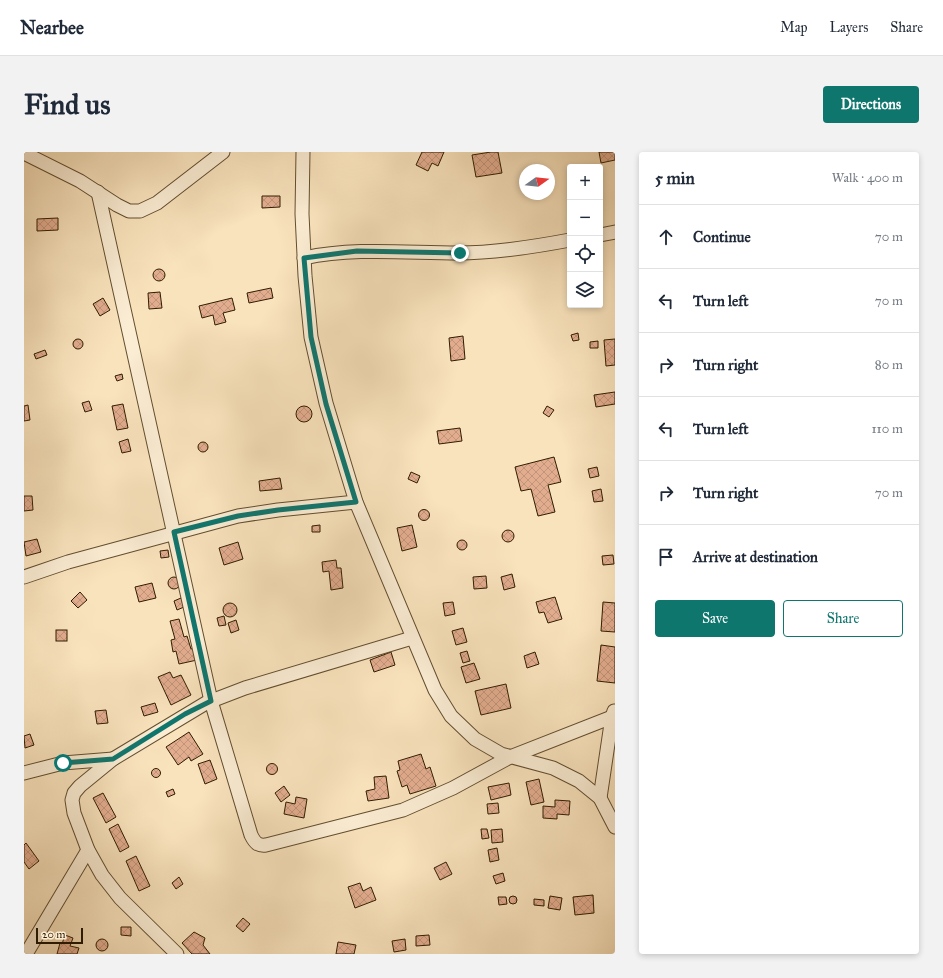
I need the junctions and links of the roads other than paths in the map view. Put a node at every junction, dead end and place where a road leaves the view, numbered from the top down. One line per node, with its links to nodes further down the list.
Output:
1 (223, 152): 4 (street)
2 (303, 152): 8 (street)
3 (24, 153): 4 (street)
4 (98, 192): 10 (street)
5 (615, 232): 6 (street)
6 (603, 234)
7 (567, 240): 8 (street)
8 (304, 258): 9 (street)
9 (356, 502): 10 (street); 12 (street)
10 (174, 532): 11 (street); 13 (street)
11 (24, 577)
12 (412, 638): 13 (street); 15 (street)
13 (211, 701): 15 (street); 16 (street)
14 (613, 713): 15 (street); 18 (street)
15 (510, 758): 18 (street)
16 (113, 759): 17 (street); 20 (street)
17 (24, 773)
18 (600, 798): 19 (street)
19 (615, 827)
20 (88, 850): 21 (street); 22 (street)
21 (26, 954)
22 (177, 954)

